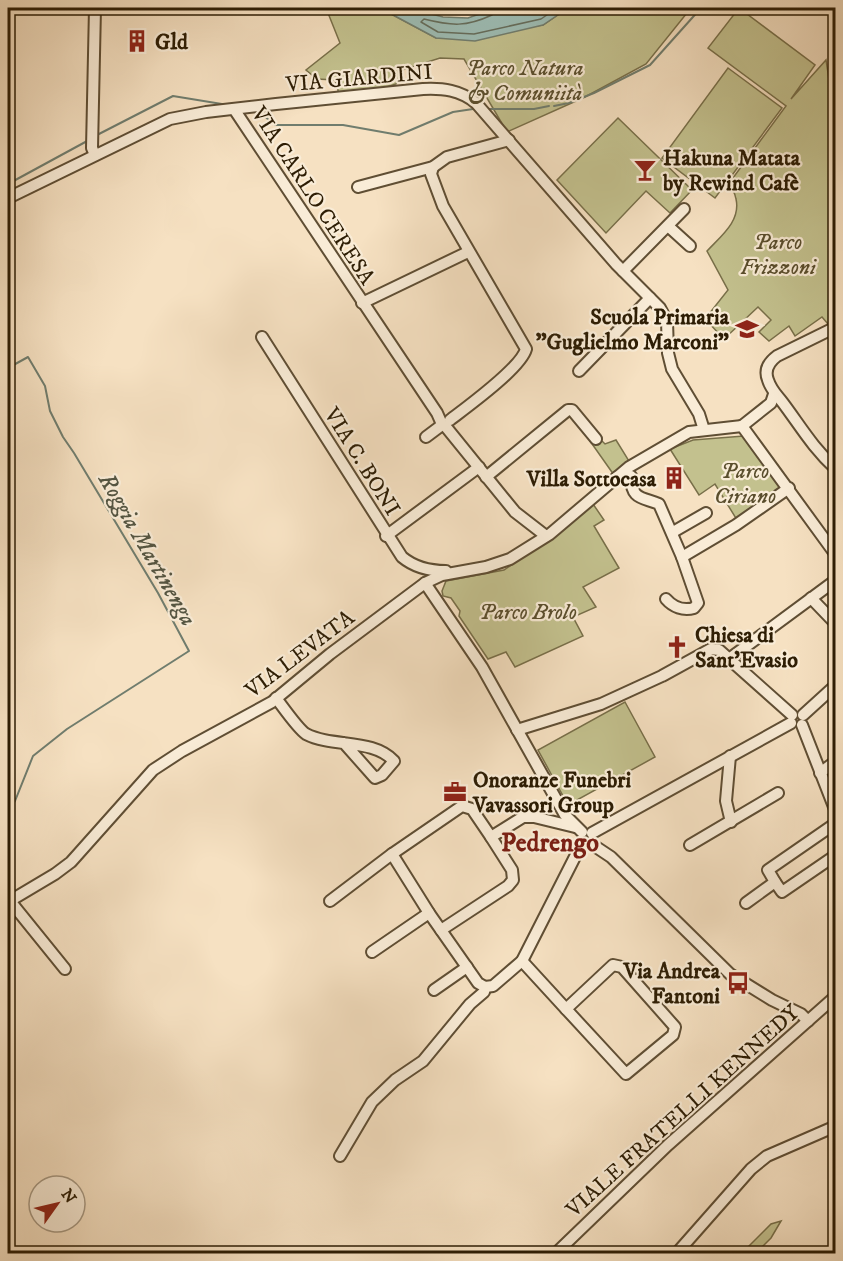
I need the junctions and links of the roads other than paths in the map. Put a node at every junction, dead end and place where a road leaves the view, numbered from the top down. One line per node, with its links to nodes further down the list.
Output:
1 (95, 8): 4 (street)
2 (234, 109): 3 (street, VIA GIARDINI); 4 (street, VIA GIARDINI); 14 (street, VIA CARLO CERESA)
3 (509, 140): 5 (street); 12 (street, VIA GIARDINI)
4 (94, 151): 7 (street, VIA GIARDINI)
5 (433, 166): 6 (street); 11 (street)
6 (358, 187)
7 (8, 198)
8 (684, 208): 9 (street)
9 (668, 226): 10 (street); 12 (street)
10 (690, 246)
11 (468, 252): 14 (street, VIA CARLO CERESA); 19 (street)
12 (623, 271): 13 (street, VIA GIARDINI)
13 (650, 298): 17 (street); 21 (street, VIA GIARDINI)
14 (362, 303): 19 (street, VIA CARLO CERESA)
15 (836, 327): 18 (street)
16 (262, 337): 33 (street, VIA C. BONI)
17 (579, 371)
18 (774, 394): 20 (street); 26 (street)
19 (447, 422): 22 (street); 25 (street, VIA CARLO CERESA)
20 (742, 426): 21 (street); 30 (street)
21 (704, 430): 24 (street, VIA LEVATA)
22 (426, 437)
23 (596, 438): 28 (street)
24 (633, 464): 27 (street); 29 (street, VIA LEVATA)
25 (479, 467): 28 (street, VIA CARLO CERESA); 33 (street)
26 (836, 469)
27 (631, 476): 29 (street); 32 (street)
28 (486, 477): 34 (street, VIA CARLO CERESA)
29 (616, 477): 34 (street, VIA LEVATA)
30 (789, 488): 35 (street); 36 (street)
31 (706, 513): 32 (street)
32 (673, 532): 36 (street)
33 (386, 536): 37 (street, VIA C. BONI)
34 (546, 536): 37 (street, VIA LEVATA)
35 (836, 555)
36 (682, 557): 41 (street)
37 (456, 572): 39 (street, VIA LEVATA)
38 (836, 580): 40 (street)
39 (425, 583): 45 (street, VIA LEVATA); 47 (street)
40 (811, 598): 42 (street); 43 (street)
41 (666, 599)
42 (836, 624)
43 (729, 659): 46 (street); 47 (street)
44 (836, 685): 46 (street)
45 (276, 698): 48 (street); 63 (street, VIA LEVATA)
46 (797, 719): 49 (street); 51 (street)
47 (517, 730): 56 (street)
48 (344, 743)
49 (730, 756): 54 (street); 56 (street)
50 (836, 761): 51 (street)
51 (820, 773): 53 (street)
52 (778, 793): 54 (street)
53 (836, 813)
54 (731, 822): 58 (street)
55 (836, 823): 61 (street)
56 (584, 835): 57 (street); 68 (street); 74 (street)
57 (491, 837): 59 (street); 66 (street)
58 (690, 845)
59 (392, 854): 62 (street); 65 (street)
60 (836, 855): 61 (street)
61 (775, 882): 64 (street)
62 (330, 901)
63 (9, 902): 70 (street)
64 (746, 903)
65 (429, 913): 66 (street); 67 (street)
66 (441, 930): 69 (street)
67 (372, 952)
68 (522, 961): 71 (street); 75 (street)
69 (467, 967): 71 (street); 72 (street)
70 (65, 969)
71 (485, 987): 79 (street)
72 (434, 990)
73 (832, 1000): 74 (street); 76 (street, VIALE FRATELLI KENNEDY)
74 (787, 1008): 76 (street); 77 (street)
75 (566, 1009): 75 (street)
76 (807, 1021): 77 (street, VIALE FRATELLI KENNEDY)
77 (793, 1035): 80 (street, VIALE FRATELLI KENNEDY)
78 (836, 1126): 81 (street)
79 (340, 1156)
80 (555, 1254)
81 (676, 1254)

